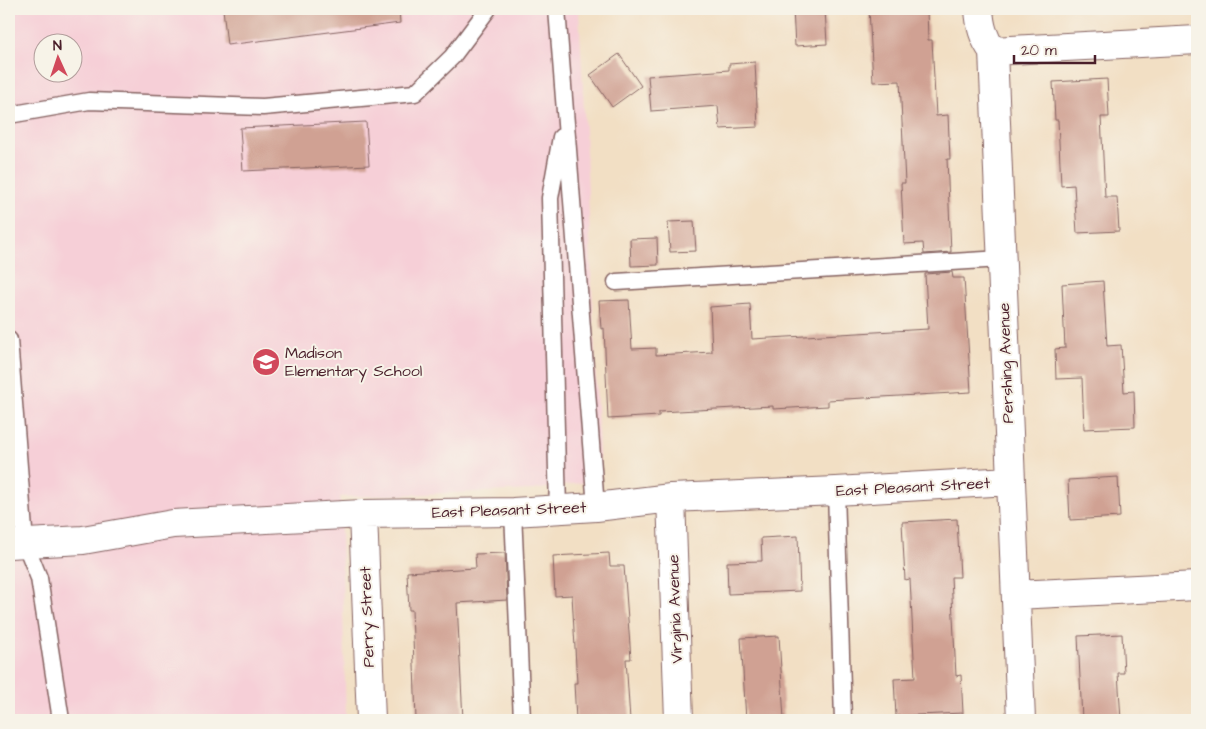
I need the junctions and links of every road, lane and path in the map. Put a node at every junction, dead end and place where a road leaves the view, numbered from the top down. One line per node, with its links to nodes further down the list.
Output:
1 (488, 9): 6 (lane)
2 (556, 9): 7 (lane)
3 (979, 9): 5 (street, Pershing Avenue)
4 (1197, 40): 5 (street)
5 (994, 51): 8 (street, Pershing Avenue)
6 (9, 115)
7 (565, 115): 14 (lane); 15 (lane)
8 (1002, 259): 9 (lane); 11 (street, Pershing Avenue)
9 (616, 282)
10 (9, 340): 18 (lane)
11 (1010, 481): 12 (street, East Pleasant Street); 20 (street, Pershing Avenue)
12 (836, 491): 13 (street, East Pleasant Street); 25 (lane)
13 (671, 498): 14 (street, East Pleasant Street); 24 (street, Virginia Avenue)
14 (596, 507): 15 (street, East Pleasant Street)
15 (558, 509): 16 (street, East Pleasant Street)
16 (514, 512): 17 (street, East Pleasant Street); 23 (lane)
17 (363, 514): 18 (street, East Pleasant Street); 22 (street, Perry Street)
18 (17, 544): 21 (lane)
19 (1197, 586): 20 (street)
20 (1016, 595): 26 (street, Pershing Avenue)
21 (61, 720)
22 (371, 720)
23 (522, 720)
24 (679, 720)
25 (844, 720)
26 (1021, 720)

